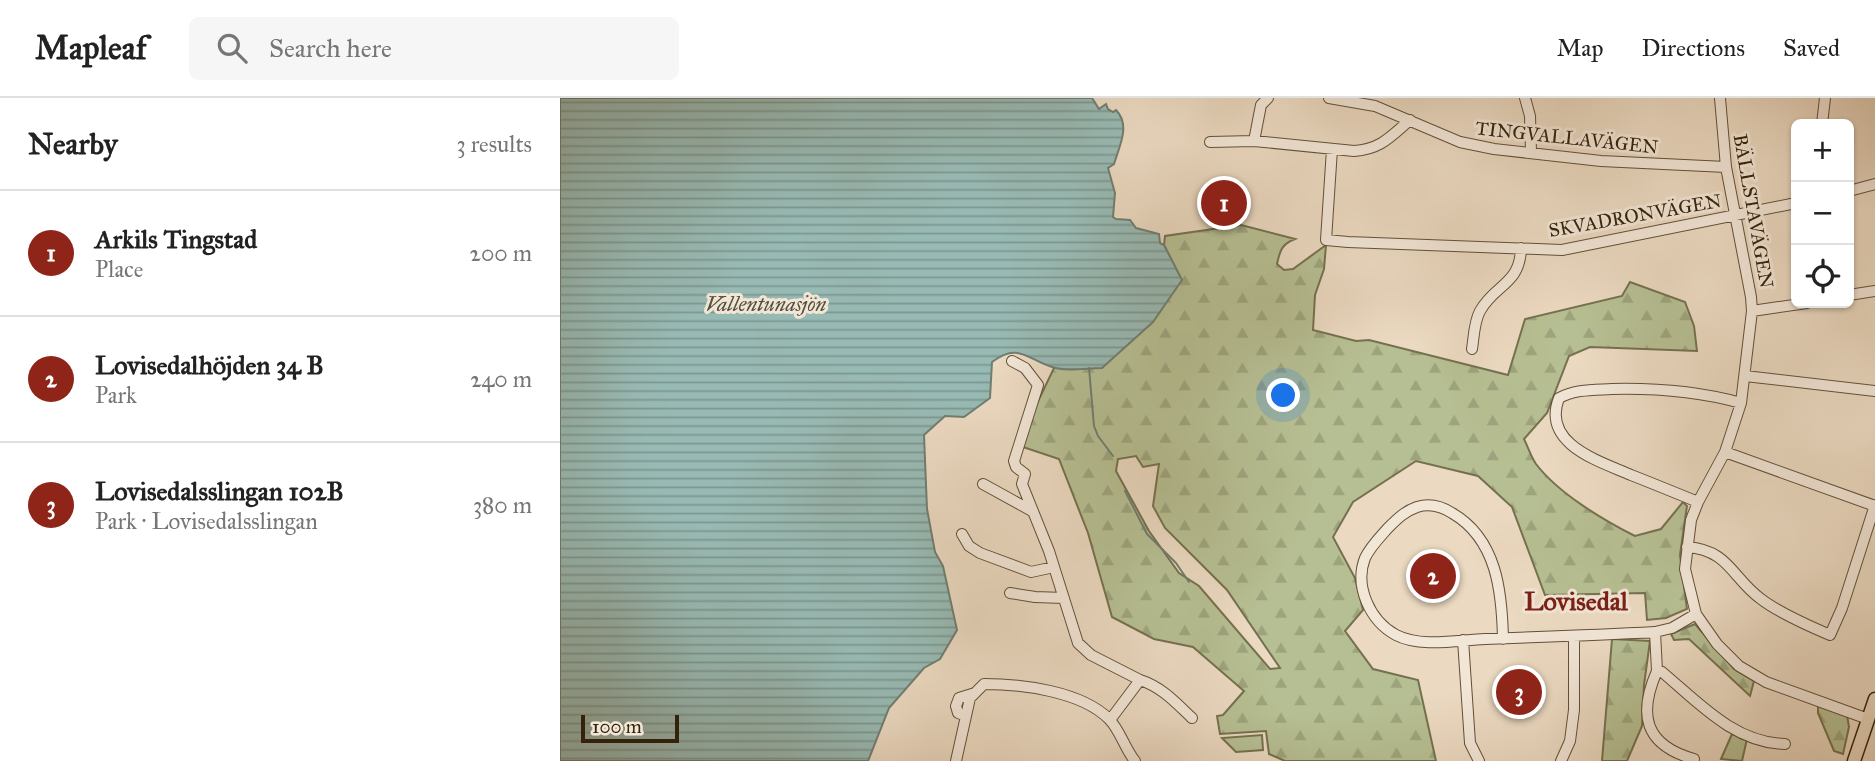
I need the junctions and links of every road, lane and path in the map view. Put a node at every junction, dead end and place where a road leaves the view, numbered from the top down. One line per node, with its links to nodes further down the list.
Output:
1 (1268, 98): 8 (street)
2 (1329, 98): 7 (street, TINGVALLAVÄGEN)
3 (1525, 98): 11 (street)
4 (1720, 98): 12 (street, BÄLLSTAVÄGEN)
5 (1825, 98): 6 (street)
6 (1823, 119)
7 (1410, 120): 10 (street); 11 (street, TINGVALLAVÄGEN)
8 (1254, 141): 9 (street); 10 (street)
9 (1210, 142)
10 (1332, 149): 17 (street, SKVADRONVÄGEN)
11 (1531, 152): 12 (street, TINGVALLAVÄGEN)
12 (1726, 167): 16 (street, BÄLLSTAVÄGEN)
13 (1875, 184): 14 (street)
14 (1854, 190)
15 (1791, 204): 16 (street, SKVADRONVÄGEN)
16 (1736, 216): 17 (street, SKVADRONVÄGEN); 21 (street, BÄLLSTAVÄGEN)
17 (1521, 248): 22 (street)
18 (1875, 290): 19 (street)
19 (1854, 294)
20 (1791, 305): 21 (street)
21 (1752, 311): 24 (street, BÄLLSTAVÄGEN)
22 (1472, 349)
23 (1012, 361): 31 (street)
24 (1745, 376): 25 (street); 26 (street, BÄLLSTAVÄGEN)
25 (1875, 391)
26 (1741, 402): 27 (street, BÄLLSTAVÄGEN); 29 (street)
27 (1725, 452): 29 (street, BÄLLSTAVÄGEN); 30 (street)
28 (983, 484): 31 (street)
29 (1698, 502): 33 (street, BÄLLSTAVÄGEN)
30 (1875, 505): 33 (street)
31 (1033, 511): 34 (street)
32 (962, 534): 34 (street)
33 (1687, 547): 37 (street, BÄLLSTAVÄGEN)
34 (1054, 567): 36 (street)
35 (1010, 593): 36 (street)
36 (1064, 598): 43 (street)
37 (1696, 614): 38 (street); 46 (street, BÄLLSTAVÄGEN)
38 (1655, 632): 39 (street); 42 (street)
39 (1574, 636): 40 (street); 53 (street)
40 (1503, 639): 41 (street); 41 (street)
41 (1463, 640): 52 (street)
42 (1657, 671): 48 (street); 49 (street)
43 (1140, 680): 45 (street); 47 (street)
44 (1875, 699): 46 (main road)
45 (1192, 718)
46 (1868, 719): 54 (main road)
47 (1110, 720): 50 (street); 51 (street)
48 (1785, 744)
49 (1694, 759)
50 (956, 761)
51 (1135, 761)
52 (1479, 761)
53 (1561, 761)
54 (1854, 761)

